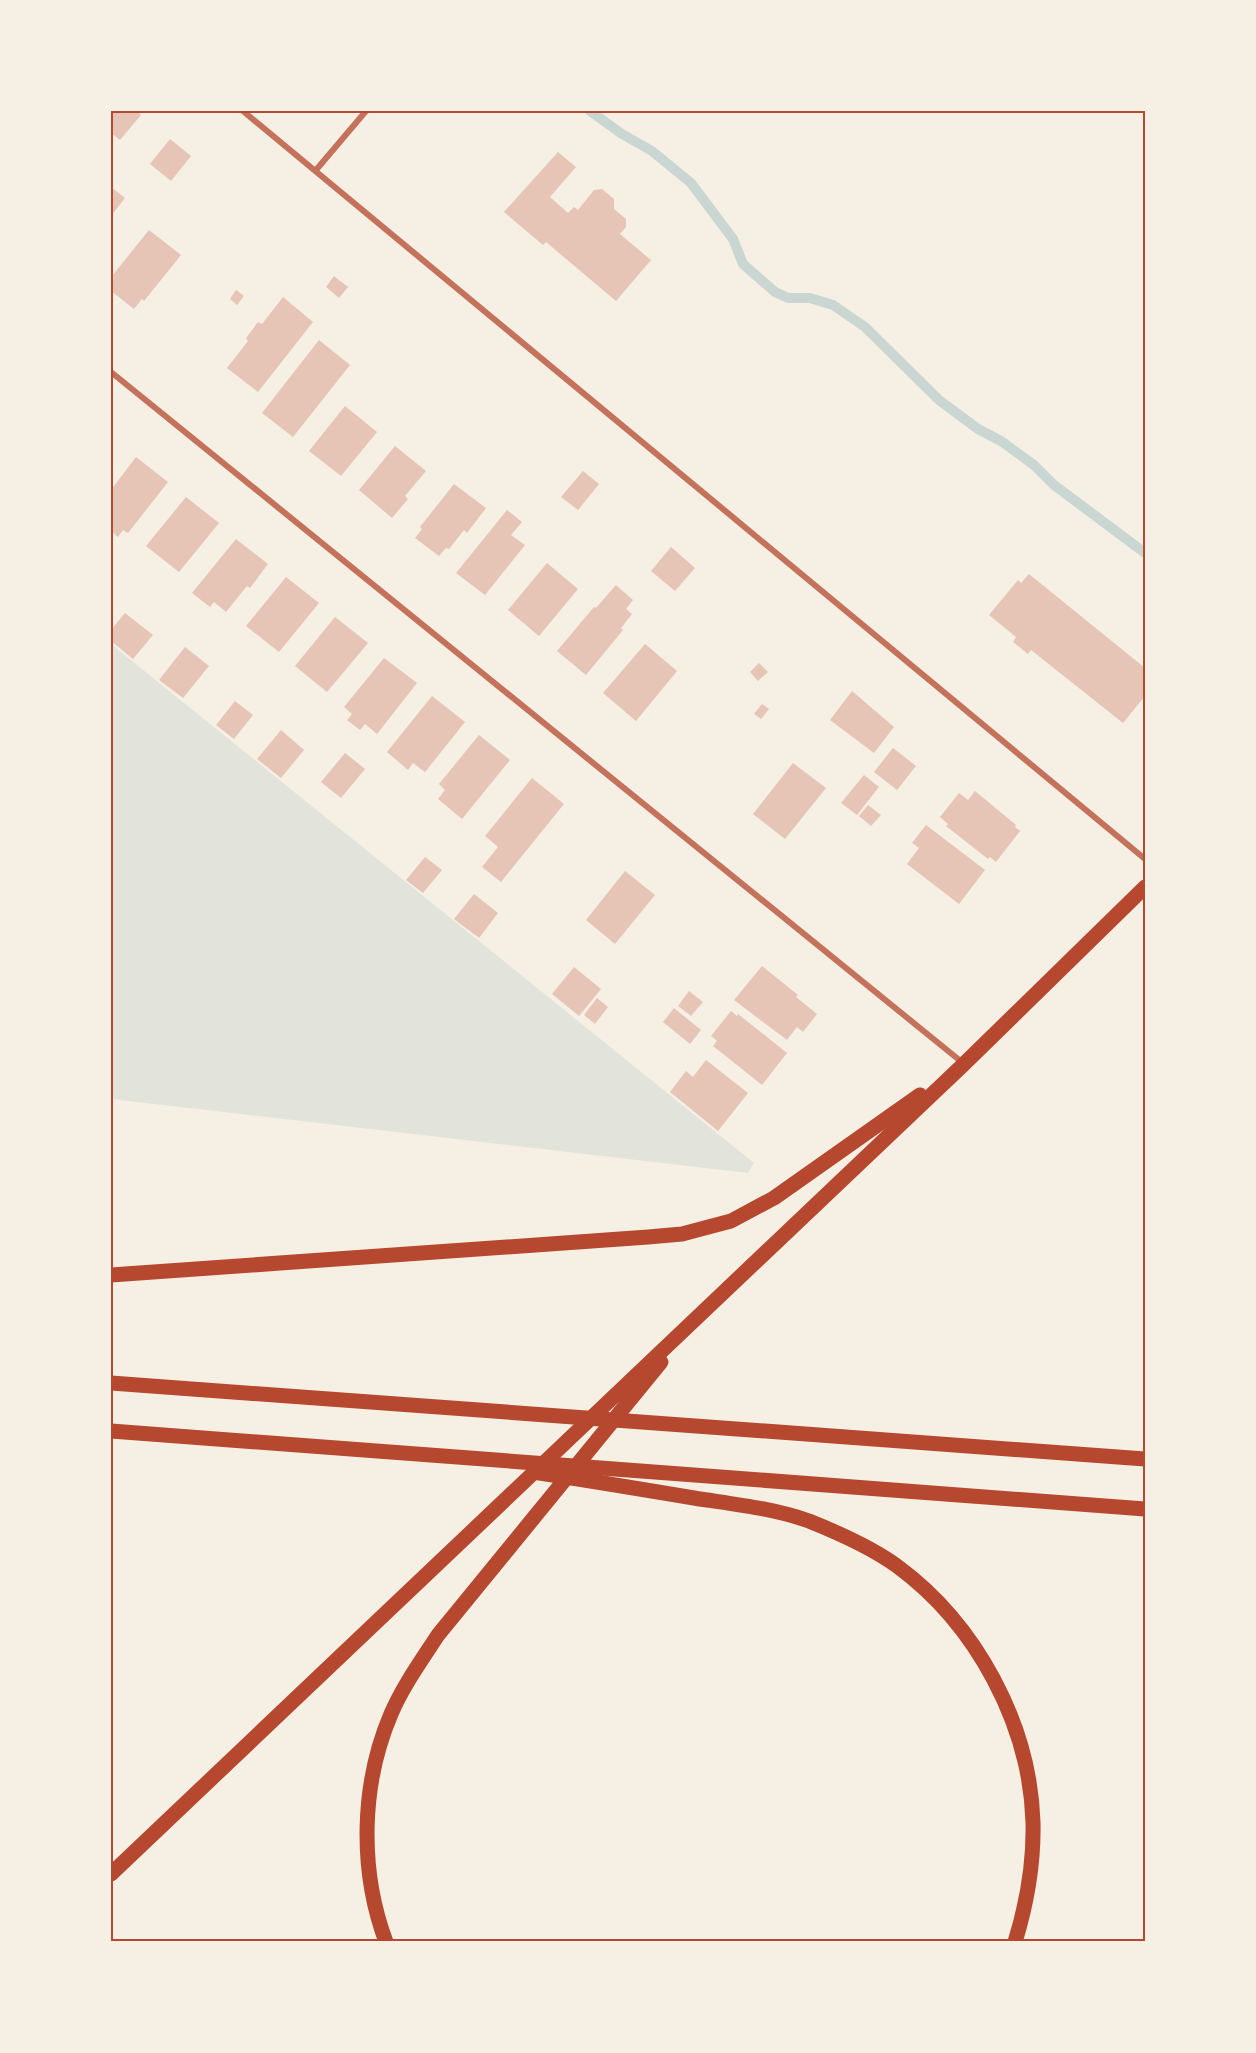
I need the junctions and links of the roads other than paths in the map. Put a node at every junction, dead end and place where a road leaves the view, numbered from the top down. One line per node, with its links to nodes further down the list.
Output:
1 (243, 111): 3 (street)
2 (366, 111): 3 (street)
3 (316, 170): 5 (street)
4 (111, 372): 7 (street)
5 (1145, 859)
6 (1145, 887): 7 (main road)
7 (964, 1064): 8 (main road); 9 (main road)
8 (111, 1275)
9 (702, 1313): 15 (main road); 16 (main road)
10 (111, 1383): 13 (main road)
11 (111, 1431): 12 (main road)
12 (432, 1455): 14 (main road); 17 (main road)
13 (1145, 1459)
14 (1145, 1509)
15 (111, 1874)
16 (386, 1942)
17 (1015, 1942)

